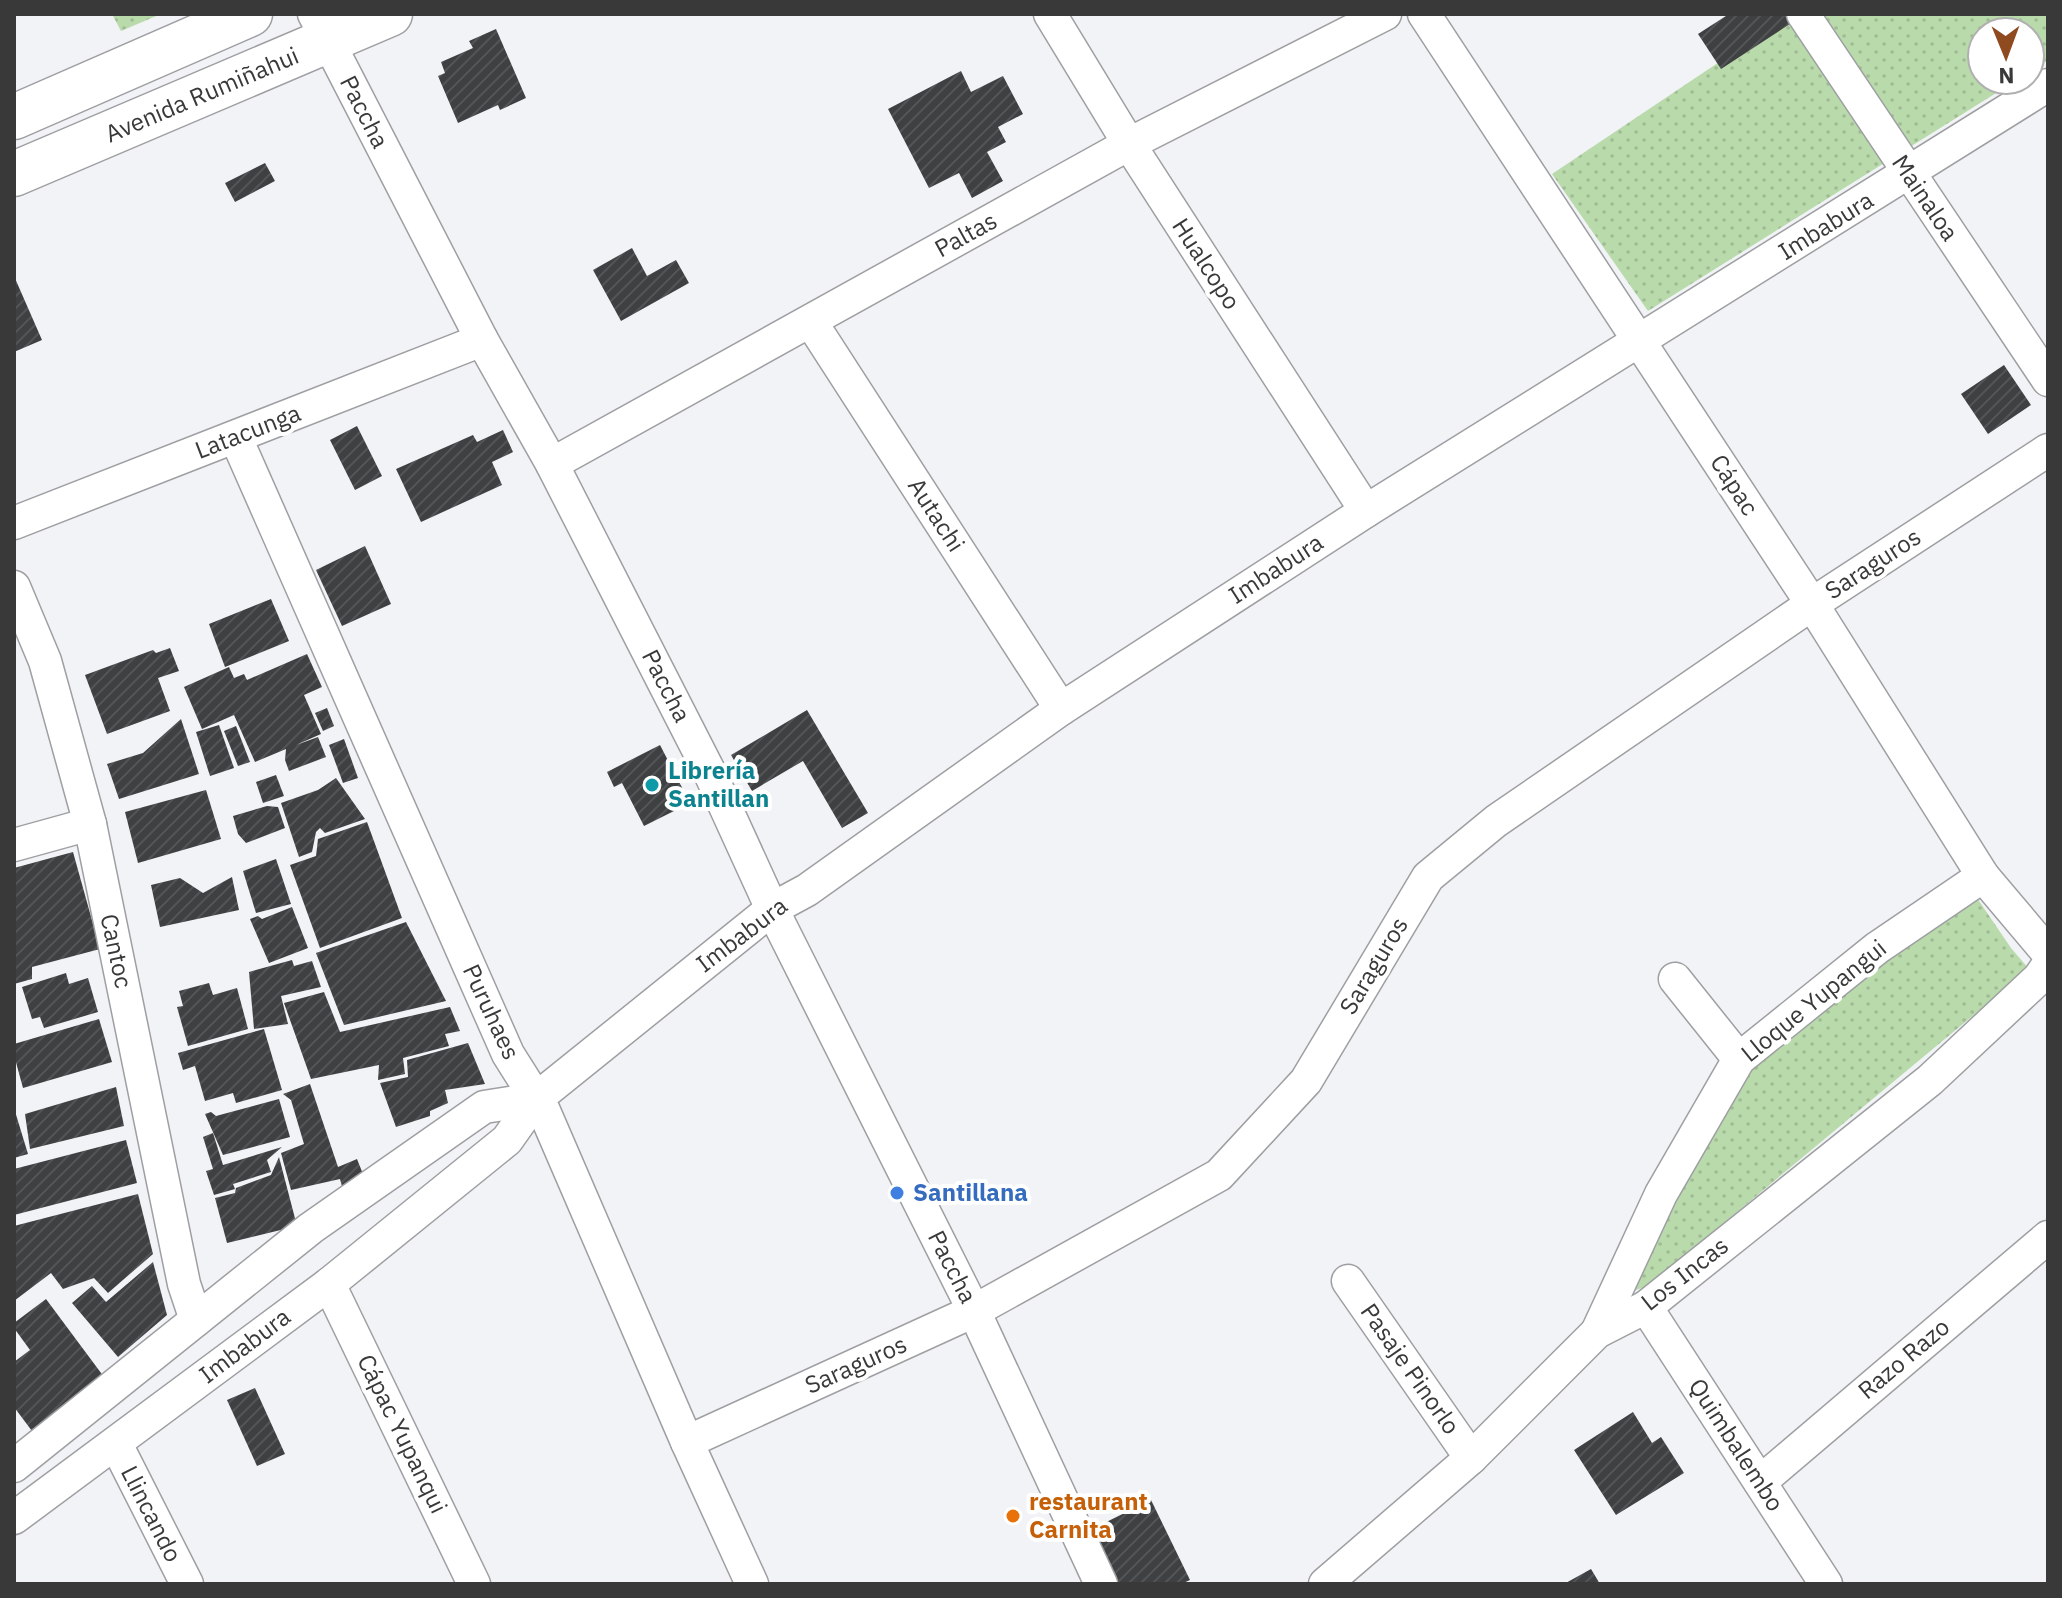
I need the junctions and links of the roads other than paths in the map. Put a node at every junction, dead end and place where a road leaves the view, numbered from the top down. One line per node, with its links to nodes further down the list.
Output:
1 (250, 14): 9 (main road)
2 (390, 14): 7 (main road, Avenida Rumiñahui)
3 (1050, 14): 10 (street, Hualcopo)
4 (1385, 14): 10 (street, Paltas)
5 (1424, 14): 15 (street, Cápac)
6 (1803, 14): 12 (street, Mainaloa)
7 (321, 28): 11 (main road, Avenida Rumiñahui); 14 (street, Paccha)
8 (2048, 85): 12 (street, Imbabura)
9 (14, 117)
10 (1129, 144): 13 (street, Paltas); 20 (street, Hualcopo)
11 (14, 174)
12 (1908, 174): 15 (street, Imbabura); 16 (street, Mainaloa)
13 (811, 322): 19 (street, Paltas); 24 (street, Autachi)
14 (482, 340): 17 (street, Latacunga); 19 (street, Paccha)
15 (1641, 341): 20 (street, Imbabura); 23 (street, Cápac)
16 (2048, 380)
17 (236, 438): 21 (street, Latacunga); 33 (street, Puruhaes)
18 (2048, 450): 23 (street, Saraguros)
19 (552, 464): 28 (street, Paccha)
20 (1366, 511): 24 (street, Imbabura)
21 (14, 523)
22 (14, 587): 25 (street, Cantoc)
23 (1812, 604): 27 (street, Cápac); 38 (street, Saraguros)
24 (1061, 709): 28 (street, Imbabura)
25 (90, 824): 26 (street); 39 (street, Cantoc)
26 (14, 845)
27 (1983, 876): 29 (street, Cápac); 32 (street, Lloque Yupangui)
28 (772, 909): 33 (street, Imbabura); 38 (street, Paccha)
29 (2048, 953)
30 (2048, 965): 37 (street, Los Incas)
31 (1675, 979): 32 (street)
32 (1739, 1059): 40 (street, Lloque Yupangui)
33 (536, 1099): 36 (street, Imbabura); 39 (street, Imbabura); 41 (street, Puruhaes)
34 (2048, 1237): 45 (street, Razo Razo)
35 (1348, 1281): 43 (street, Pasaje Pinorlo)
36 (329, 1284): 42 (street, Imbabura); 48 (street, Cápac Yupanqui)
37 (1646, 1307): 40 (street, Los Incas); 45 (street, Quimbalembo)
38 (974, 1311): 41 (street, Saraguros); 50 (street, Paccha)
39 (196, 1320): 44 (street, Imbabura)
40 (1597, 1332): 43 (street, Los Incas)
41 (687, 1442): 49 (street, Puruhaes)
42 (116, 1444): 46 (street, Imbabura); 47 (street, Llincando)
43 (1471, 1458): 51 (street, Los Incas)
44 (14, 1466)
45 (1760, 1482): 52 (street, Quimbalembo)
46 (14, 1518)
47 (187, 1584)
48 (474, 1584)
49 (752, 1584)
50 (1101, 1584)
51 (1325, 1584)
52 (1826, 1584)

